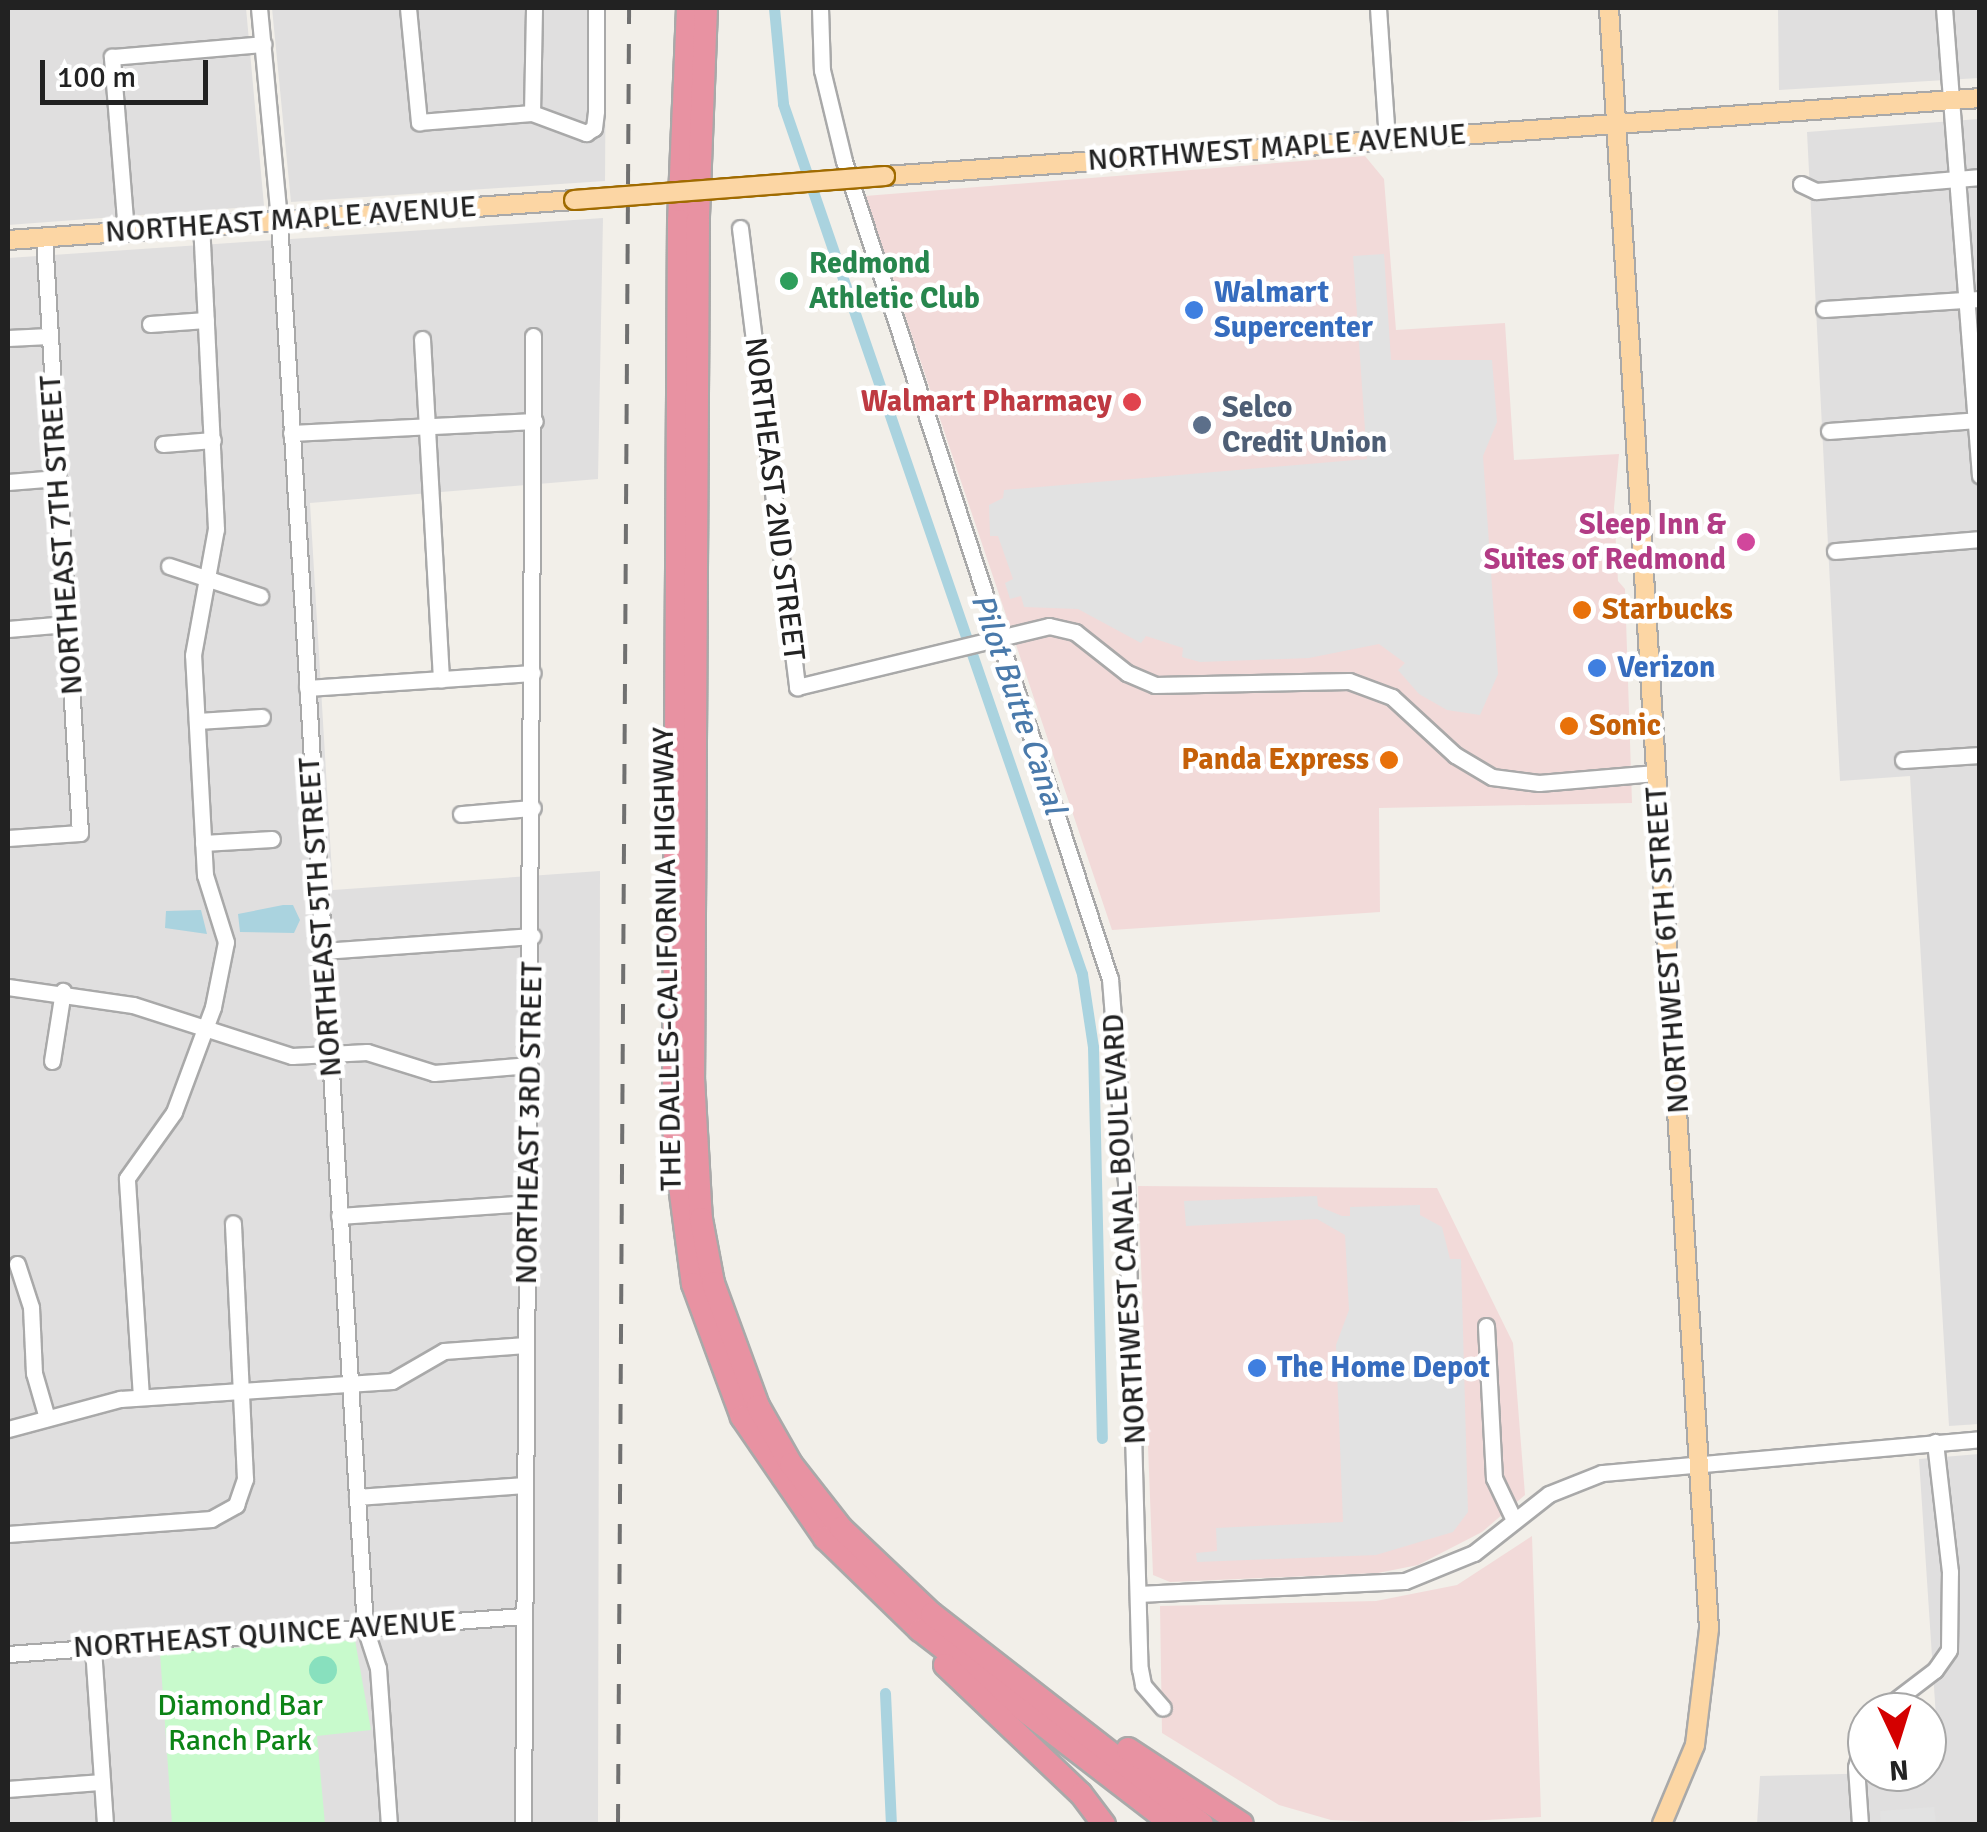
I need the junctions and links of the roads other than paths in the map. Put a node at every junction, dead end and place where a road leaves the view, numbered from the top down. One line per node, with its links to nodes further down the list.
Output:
1 (260, 8): 11 (street, NORTHEAST 5TH STREET)
2 (408, 8): 14 (street)
3 (534, 8): 14 (street)
4 (596, 8): 14 (street)
5 (688, 8): 92 (highway, THE DALLES-CALIFORNIA HIGHWAY)
6 (706, 8): 97 (highway, THE DALLES-CALIFORNIA HIGHWAY)
7 (820, 8): 52 (street, NORTHWEST CANAL BOULEVARD)
8 (1378, 8): 16 (street)
9 (1608, 8): 15 (main road, NORTHWEST 6TH STREET)
10 (1944, 8): 13 (street)
11 (263, 44): 21 (street, NORTHEAST 5TH STREET); 24 (street)
12 (1980, 98): 13 (main road, NORTHWEST MAPLE AVENUE)
13 (1951, 100): 15 (main road, NORTHWEST MAPLE AVENUE); 18 (street)
14 (532, 114)
15 (1616, 124): 16 (main road, NORTHWEST MAPLE AVENUE); 60 (main road, NORTHWEST 6TH STREET)
16 (1387, 141): 20 (main road, NORTHWEST MAPLE AVENUE, bridge)
17 (1980, 177): 18 (street)
18 (1957, 179): 19 (street); 27 (street)
19 (1800, 184)
20 (574, 200): 21 (main road, NORTHEAST MAPLE AVENUE)
21 (278, 221): 22 (main road, NORTHEAST MAPLE AVENUE); 39 (street, NORTHEAST 5TH STREET)
22 (201, 226): 24 (main road, NORTHEAST MAPLE AVENUE); 29 (street)
23 (740, 228): 52 (street, NORTHEAST 2ND STREET)
24 (126, 232): 25 (main road, NORTHEAST MAPLE AVENUE)
25 (44, 238): 26 (main road, NORTHEAST MAPLE AVENUE); 31 (street, NORTHEAST 7TH STREET)
26 (8, 240)
27 (1973, 299): 28 (street); 36 (street)
28 (1824, 309)
29 (206, 320): 30 (street); 40 (street)
30 (150, 324)
31 (50, 336): 33 (street); 43 (street, NORTHEAST 7TH STREET)
32 (533, 336): 35 (street, NORTHEAST 3RD STREET)
33 (8, 338)
34 (422, 339): 37 (street)
35 (535, 420): 37 (street); 53 (street, NORTHEAST 3RD STREET)
36 (1977, 420): 38 (street); 42 (street)
37 (426, 426): 39 (street); 54 (street)
38 (1829, 431)
39 (291, 433): 55 (street, NORTHEAST 5TH STREET)
40 (213, 440): 41 (street); 48 (street)
41 (163, 444)
42 (1980, 476)
43 (58, 478): 44 (street); 50 (street, NORTHEAST 7TH STREET)
44 (8, 482)
45 (1980, 539): 46 (street)
46 (1835, 551)
47 (169, 566): 48 (street)
48 (206, 578): 49 (street); 57 (street)
49 (260, 596)
50 (67, 624): 51 (street); 63 (street, NORTHEAST 7TH STREET)
51 (8, 628)
52 (991, 637): 60 (street, NORTHEAST 2ND STREET); 93 (street, NORTHWEST CANAL BOULEVARD)
53 (534, 673): 54 (street); 61 (street, NORTHEAST 3RD STREET)
54 (442, 679): 55 (street)
55 (307, 688): 67 (street, NORTHEAST 5TH STREET)
56 (262, 717): 57 (street)
57 (196, 721): 65 (street)
58 (1980, 755): 59 (street)
59 (1903, 760)
60 (1656, 773): 87 (main road, NORTHWEST 6TH STREET)
61 (533, 808): 62 (street); 66 (street, NORTHEAST 3RD STREET)
62 (461, 814)
63 (8, 838)
64 (272, 839): 65 (street)
65 (203, 843): 70 (street)
66 (532, 936): 67 (street); 73 (street, NORTHEAST 3RD STREET)
67 (323, 951): 71 (street, NORTHEAST 5TH STREET)
68 (8, 988): 69 (street)
69 (63, 991): 70 (street); 72 (street)
70 (204, 1029): 71 (street); 82 (street)
71 (330, 1054): 73 (street); 75 (street, NORTHEAST 5TH STREET)
72 (52, 1061)
73 (530, 1066): 74 (street, NORTHEAST 3RD STREET)
74 (528, 1203): 75 (street); 79 (street, NORTHEAST 3RD STREET)
75 (340, 1216): 80 (street, NORTHEAST 5TH STREET)
76 (234, 1224): 81 (street)
77 (17, 1264): 83 (street)
78 (1486, 1326): 90 (street)
79 (526, 1345): 80 (street); 88 (street, NORTHEAST 3RD STREET)
80 (350, 1384): 81 (street); 89 (street, NORTHEAST 5TH STREET)
81 (242, 1391): 82 (street); 91 (street)
82 (141, 1398): 83 (street)
83 (46, 1418): 84 (street)
84 (8, 1429)
85 (1980, 1439): 86 (street)
86 (1935, 1442): 87 (street); 99 (street)
87 (1699, 1462): 90 (street); 111 (main road, NORTHWEST 6TH STREET)
88 (524, 1485): 89 (street); 94 (street, NORTHEAST 3RD STREET)
89 (357, 1497): 95 (street, NORTHEAST 5TH STREET)
90 (1514, 1520): 93 (street)
91 (8, 1534)
92 (867, 1583): 107 (highway); 108 (highway, THE DALLES-CALIFORNIA HIGHWAY)
93 (1138, 1594): 100 (street, NORTHWEST CANAL BOULEVARD)
94 (523, 1616): 95 (street, NORTHEAST QUINCE AVENUE); 106 (street, NORTHEAST 3RD STREET)
95 (365, 1628): 96 (street, NORTHEAST QUINCE AVENUE); 105 (street, NORTHEAST 5TH STREET)
96 (93, 1648): 98 (street, NORTHEAST QUINCE AVENUE); 101 (street)
97 (979, 1652): 109 (highway, THE DALLES-CALIFORNIA HIGHWAY); 110 (highway)
98 (8, 1654)
99 (1907, 1692)
100 (1164, 1708)
101 (102, 1782): 102 (street); 104 (street)
102 (8, 1789)
103 (1858, 1792): 112 (street)
104 (105, 1824)
105 (388, 1824)
106 (523, 1824)
107 (1104, 1824)
108 (1172, 1824)
109 (1202, 1824)
110 (1242, 1824)
111 (1662, 1824)
112 (1860, 1824)

